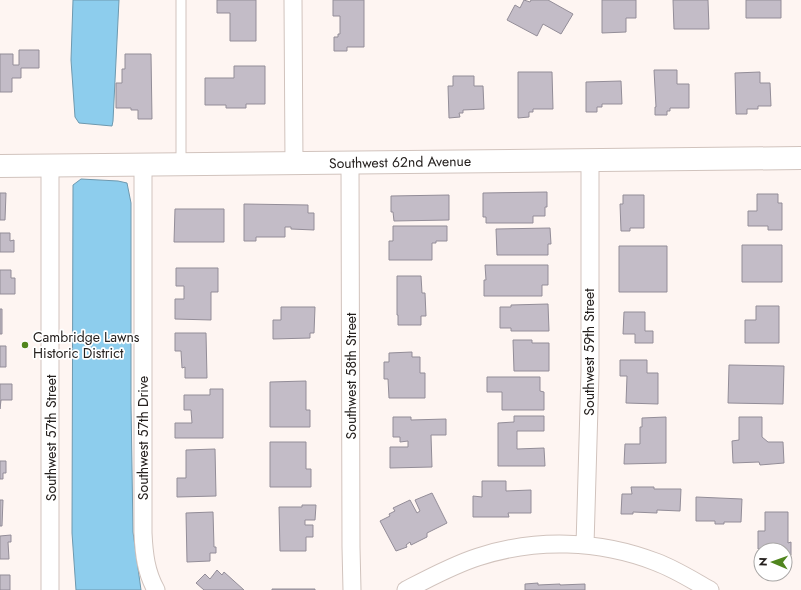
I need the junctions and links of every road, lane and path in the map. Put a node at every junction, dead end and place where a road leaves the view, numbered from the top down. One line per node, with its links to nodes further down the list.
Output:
1 (181, 0): 8 (lane)
2 (293, 0): 6 (street)
3 (801, 158): 4 (street, Southwest 62nd Avenue)
4 (590, 160): 5 (street, Southwest 62nd Avenue); 11 (street, Southwest 59th Street)
5 (350, 162): 6 (street, Southwest 62nd Avenue); 14 (street, Southwest 58th Street)
6 (294, 163): 8 (street, Southwest 62nd Avenue)
7 (143, 164): 8 (street, Southwest 62nd Avenue); 9 (street, Southwest 62nd Avenue); 13 (street, Southwest 57th Drive)
8 (181, 164)
9 (50, 165): 10 (street, Southwest 62nd Avenue); 12 (street, Southwest 57th Street)
10 (0, 166)
11 (585, 545): 15 (street); 16 (street)
12 (50, 590)
13 (156, 590)
14 (352, 590)
15 (406, 590)
16 (710, 590)

